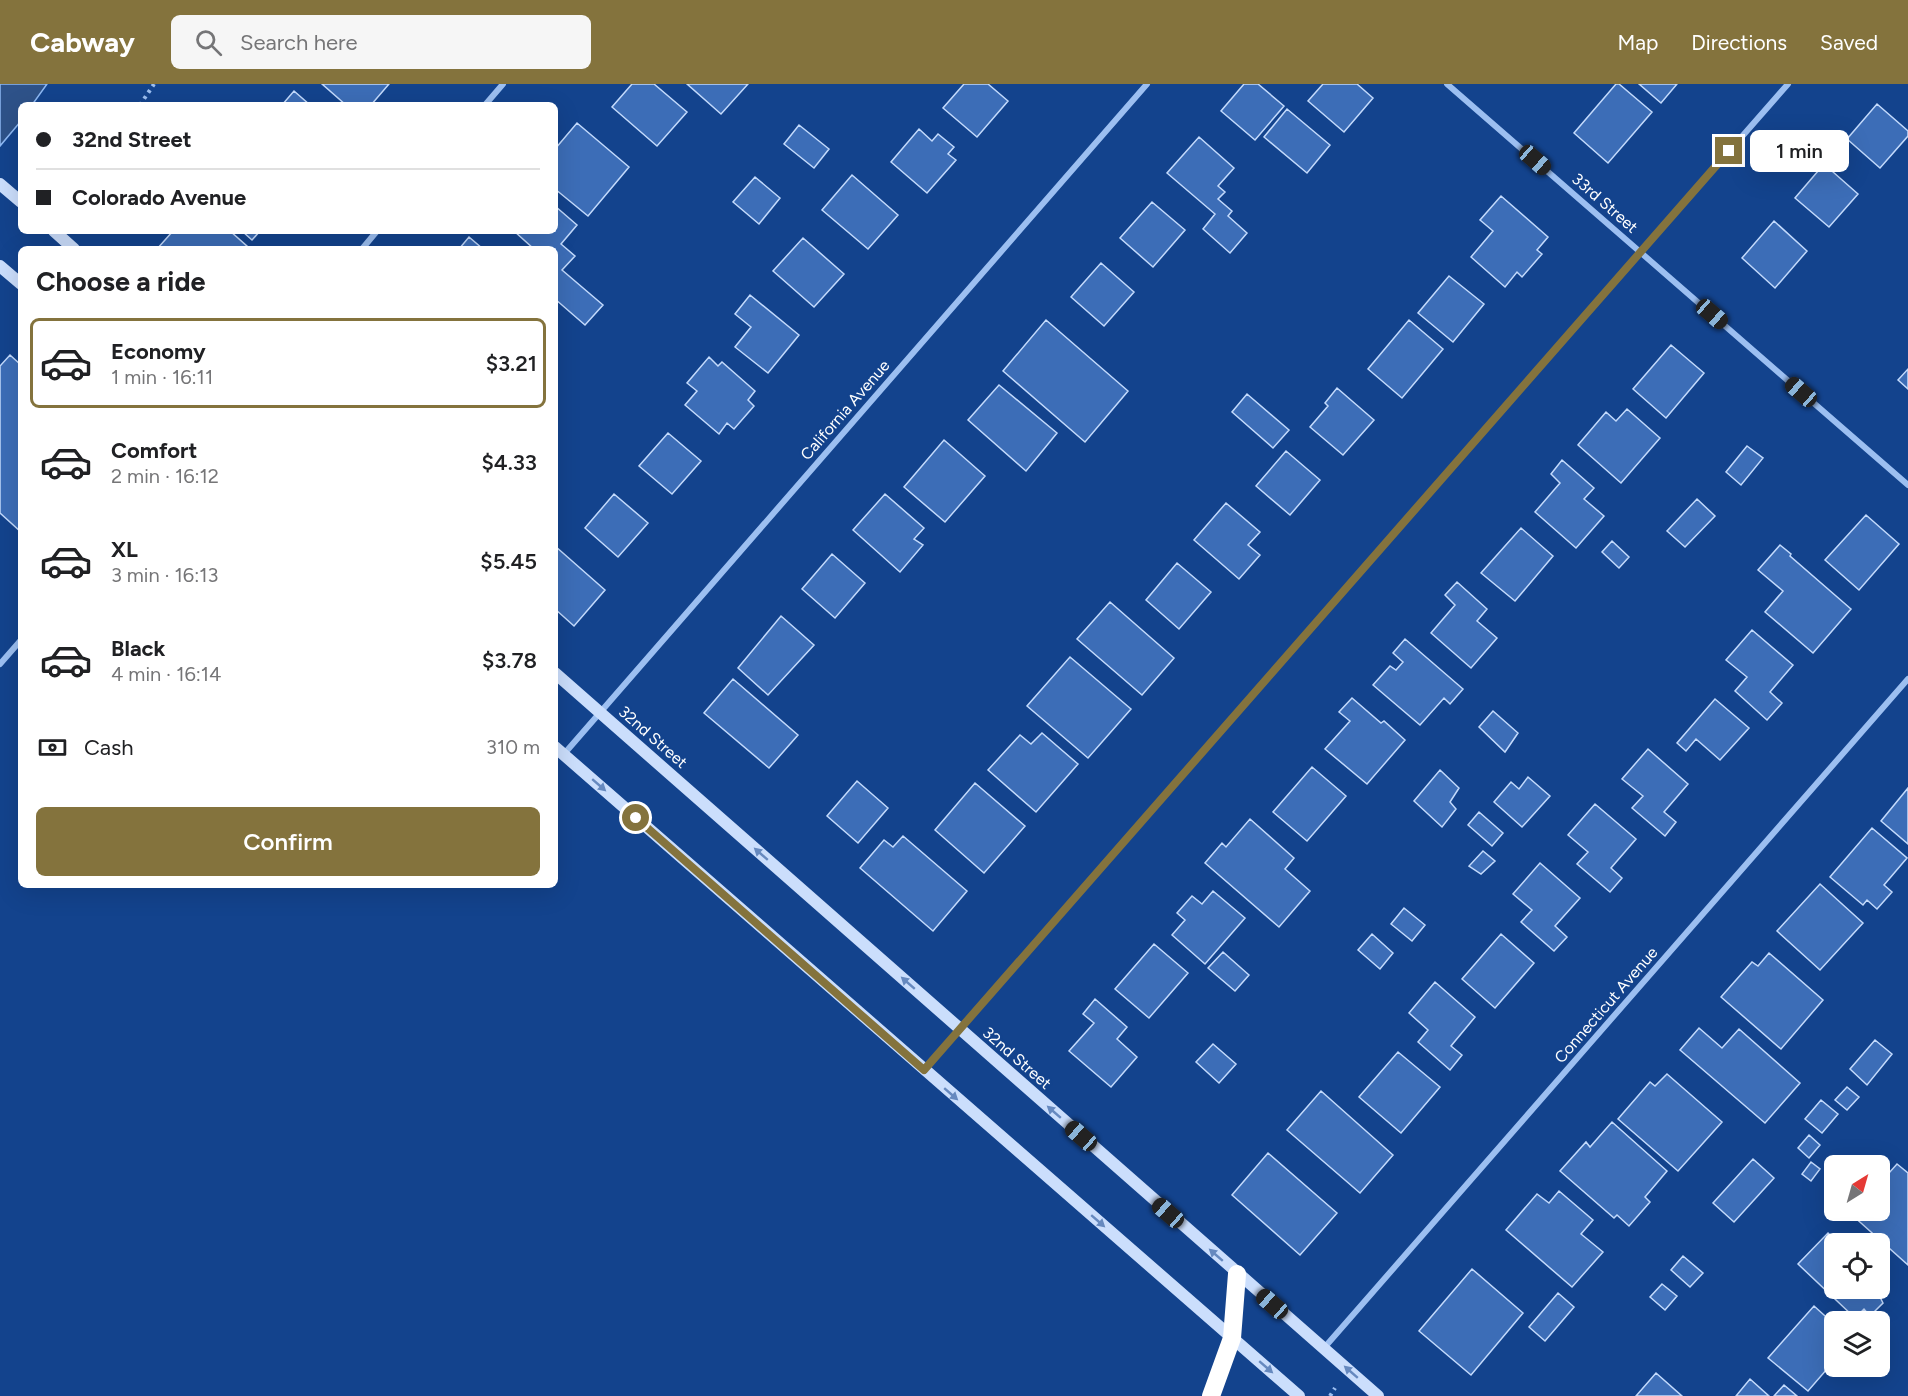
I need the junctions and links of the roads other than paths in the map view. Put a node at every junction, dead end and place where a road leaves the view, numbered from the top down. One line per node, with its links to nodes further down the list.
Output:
1 (503, 84): 5 (street)
2 (1147, 84): 20 (street, California Avenue)
3 (1447, 84): 12 (street, 33rd Street)
4 (1788, 84): 12 (street)
5 (488, 102)
6 (3, 187): 7 (street)
7 (18, 200)
8 (57, 234): 10 (street)
9 (374, 234): 11 (street)
10 (71, 246)
11 (364, 246)
12 (1640, 252): 15 (street, 33rd Street); 22 (street)
13 (0, 266): 14 (street)
14 (18, 281)
15 (1908, 485)
16 (18, 643): 17 (street)
17 (0, 664)
18 (558, 676): 20 (street, 32nd Street)
19 (1908, 679): 26 (street, Connecticut Avenue)
20 (600, 713): 21 (street, California Avenue); 22 (street, 32nd Street, one-way to 20)
21 (560, 750): 23 (street, one-way to 23)
22 (960, 1029): 23 (street); 24 (street, 32nd Street, one-way to 22)
23 (924, 1070): 25 (street, one-way to 25)
24 (1238, 1274): 25 (highway); 26 (street, 32nd Street)
25 (1232, 1338): 27 (highway); 28 (street, one-way to 28)
26 (1324, 1348): 29 (street, 32nd Street, one-way to 26)
27 (1211, 1396)
28 (1299, 1396)
29 (1378, 1396)

